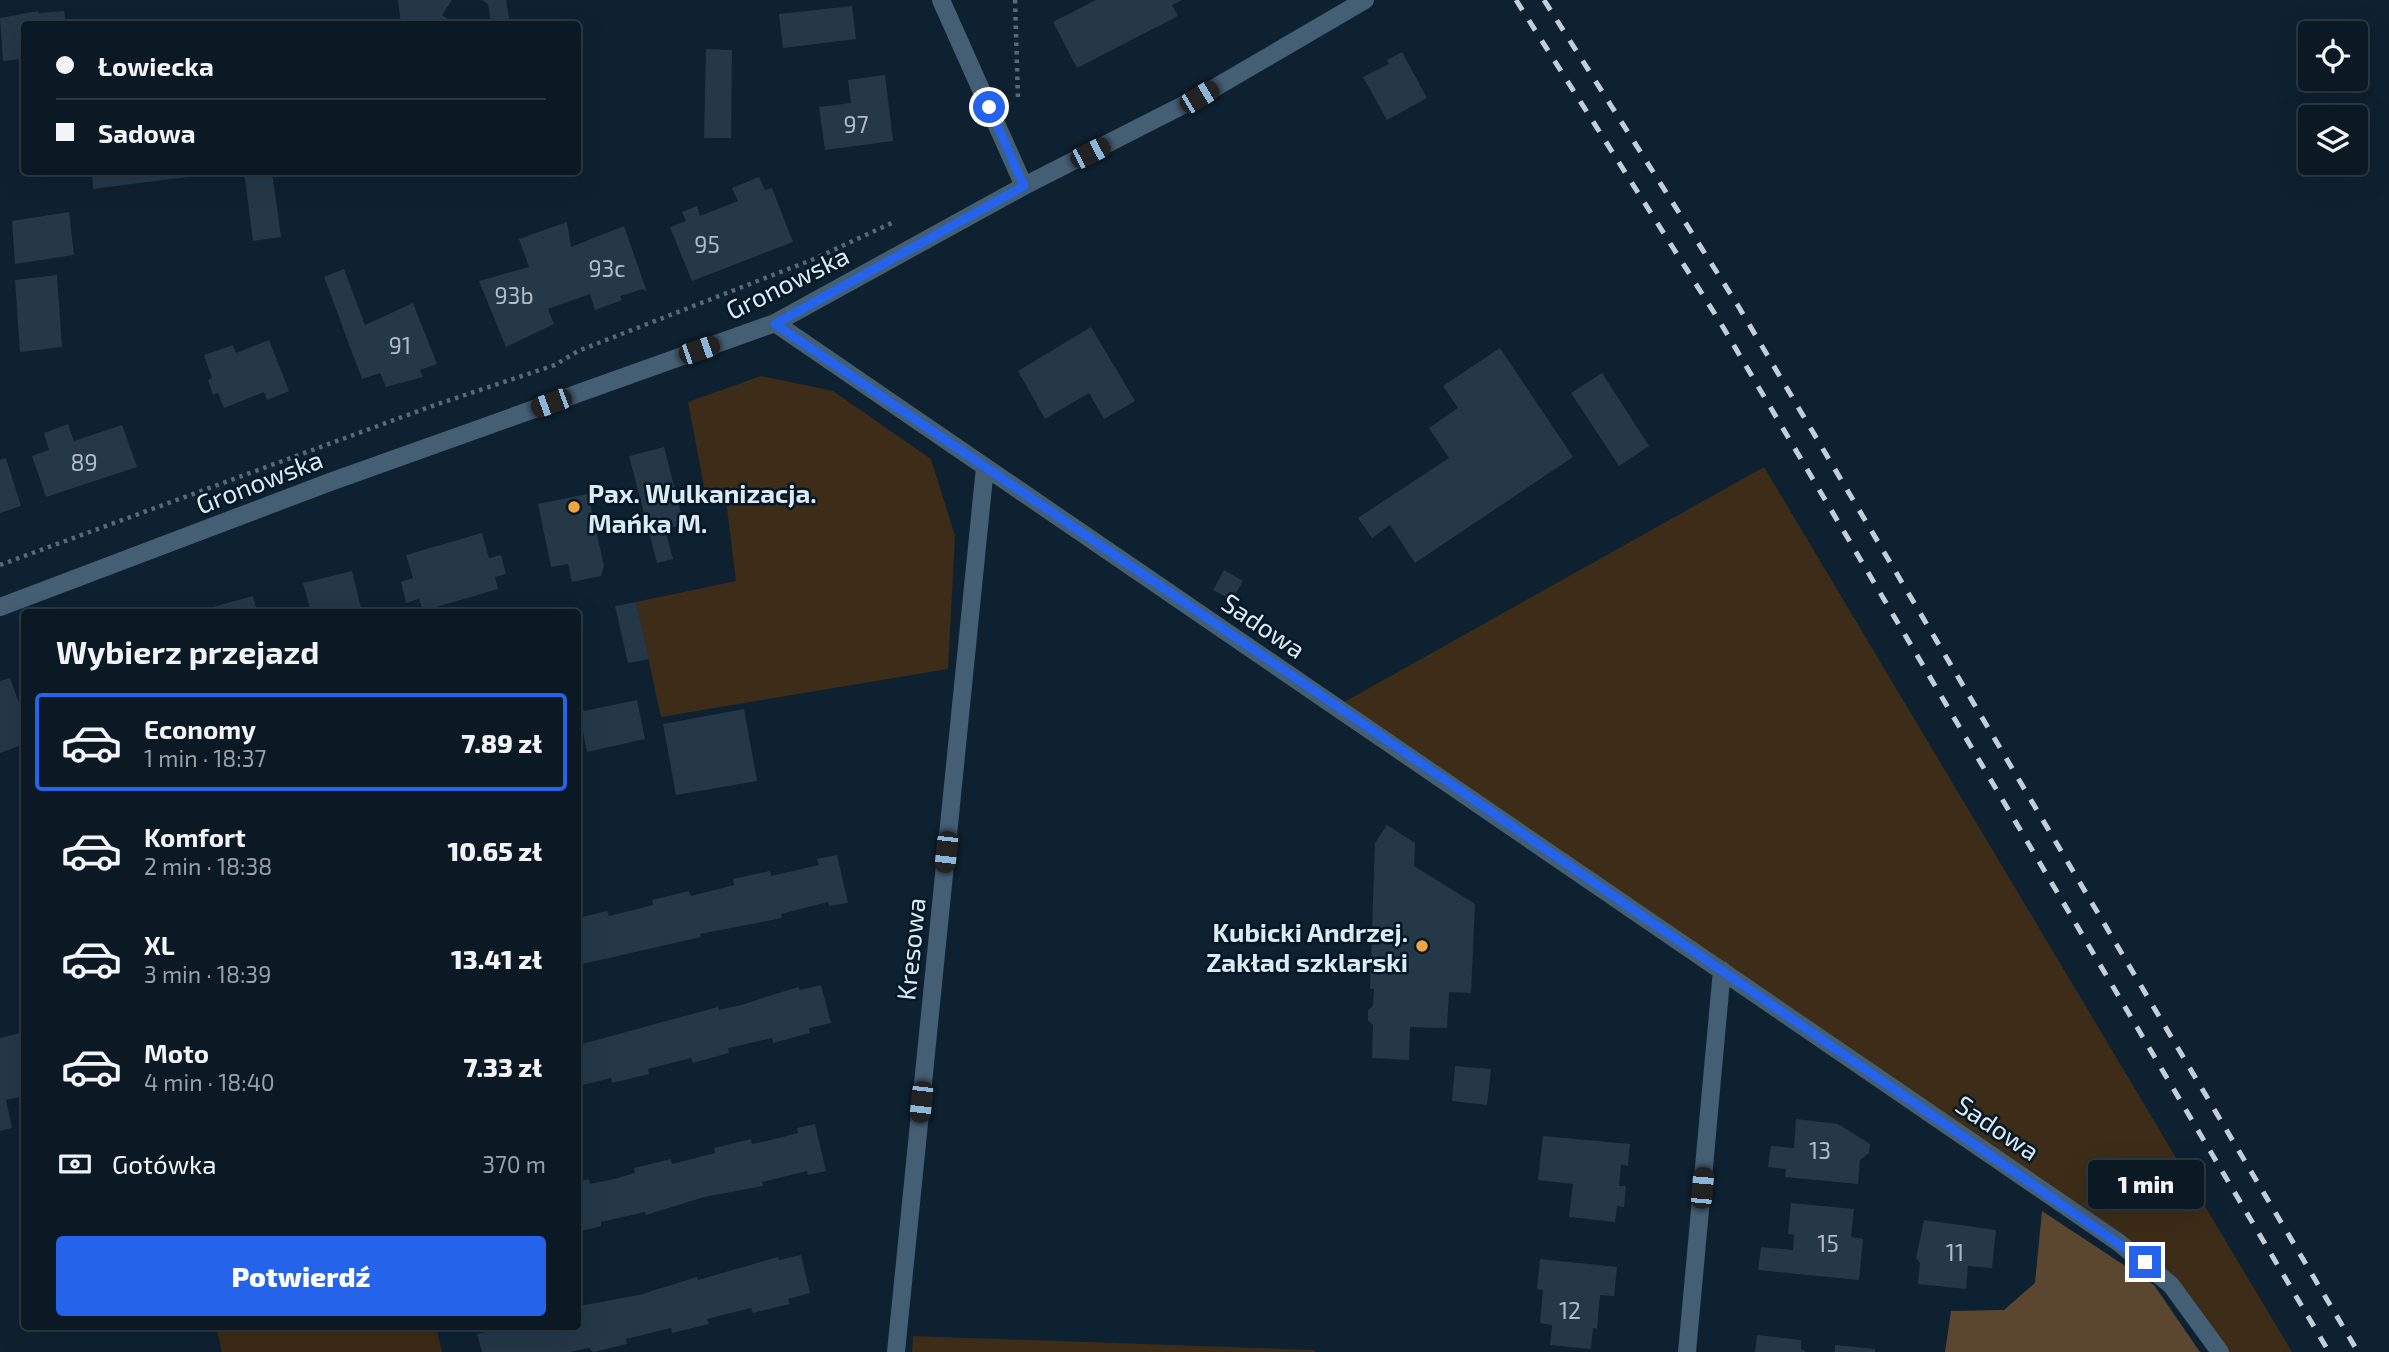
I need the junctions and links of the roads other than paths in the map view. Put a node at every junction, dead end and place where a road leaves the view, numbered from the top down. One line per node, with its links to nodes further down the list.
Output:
1 (942, 0): 3 (street)
2 (1365, 0): 3 (street, Gronowska)
3 (1024, 186): 4 (street, Gronowska)
4 (775, 324): 5 (street, Sadowa); 6 (street, Gronowska)
5 (985, 467): 7 (street, Sadowa); 8 (street, Kresowa)
6 (0, 607)
7 (1722, 971): 9 (street); 10 (street, Sadowa)
8 (896, 1352)
9 (1687, 1352)
10 (2220, 1352)

